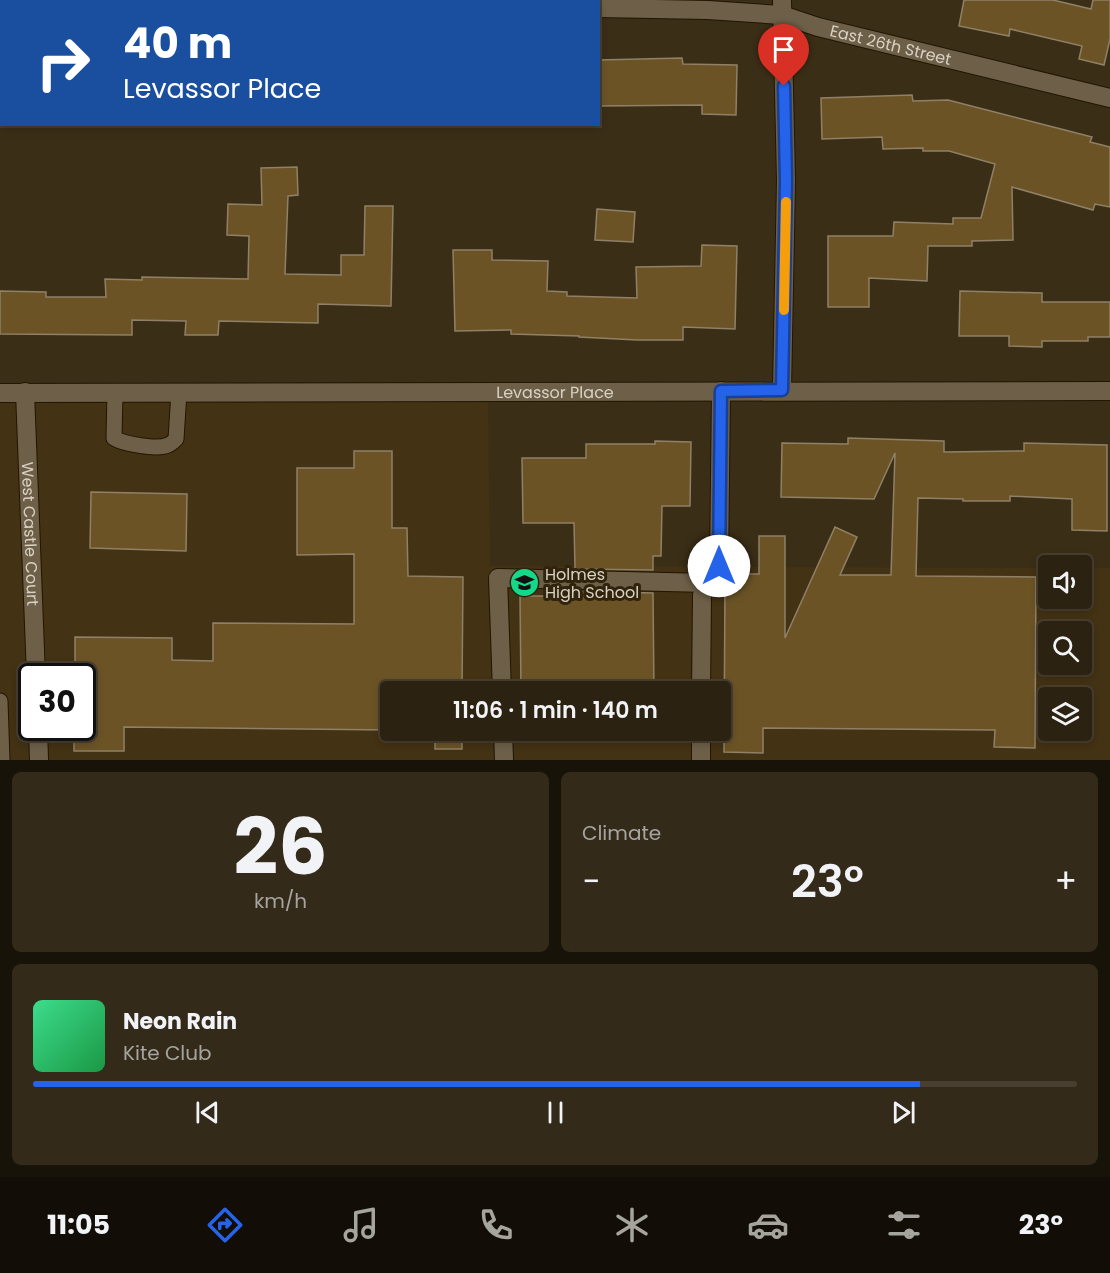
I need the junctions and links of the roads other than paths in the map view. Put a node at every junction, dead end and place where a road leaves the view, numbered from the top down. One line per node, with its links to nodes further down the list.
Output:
1 (600, 8): 2 (street, East 26th Street)
2 (782, 8): 3 (street, East 26th Street); 4 (street)
3 (1110, 98)
4 (782, 390): 5 (street, Levassor Place); 6 (street, Levassor Place)
5 (721, 391): 9 (street, Levassor Place); 11 (street)
6 (1110, 391)
7 (25, 392): 8 (street, Levassor Place); 10 (street, Levassor Place); 12 (street, West Castle Court)
8 (115, 392): 9 (street, Levassor Place); 9 (lane)
9 (179, 392)
10 (0, 393)
11 (708, 583): 13 (street); 14 (street)
12 (35, 663)
13 (502, 681)
14 (701, 681)
15 (0, 701): 19 (lane)
16 (38, 741): 20 (street)
17 (503, 741): 21 (street)
18 (701, 741): 22 (street)
19 (2, 760)
20 (39, 760)
21 (504, 760)
22 (701, 760)

